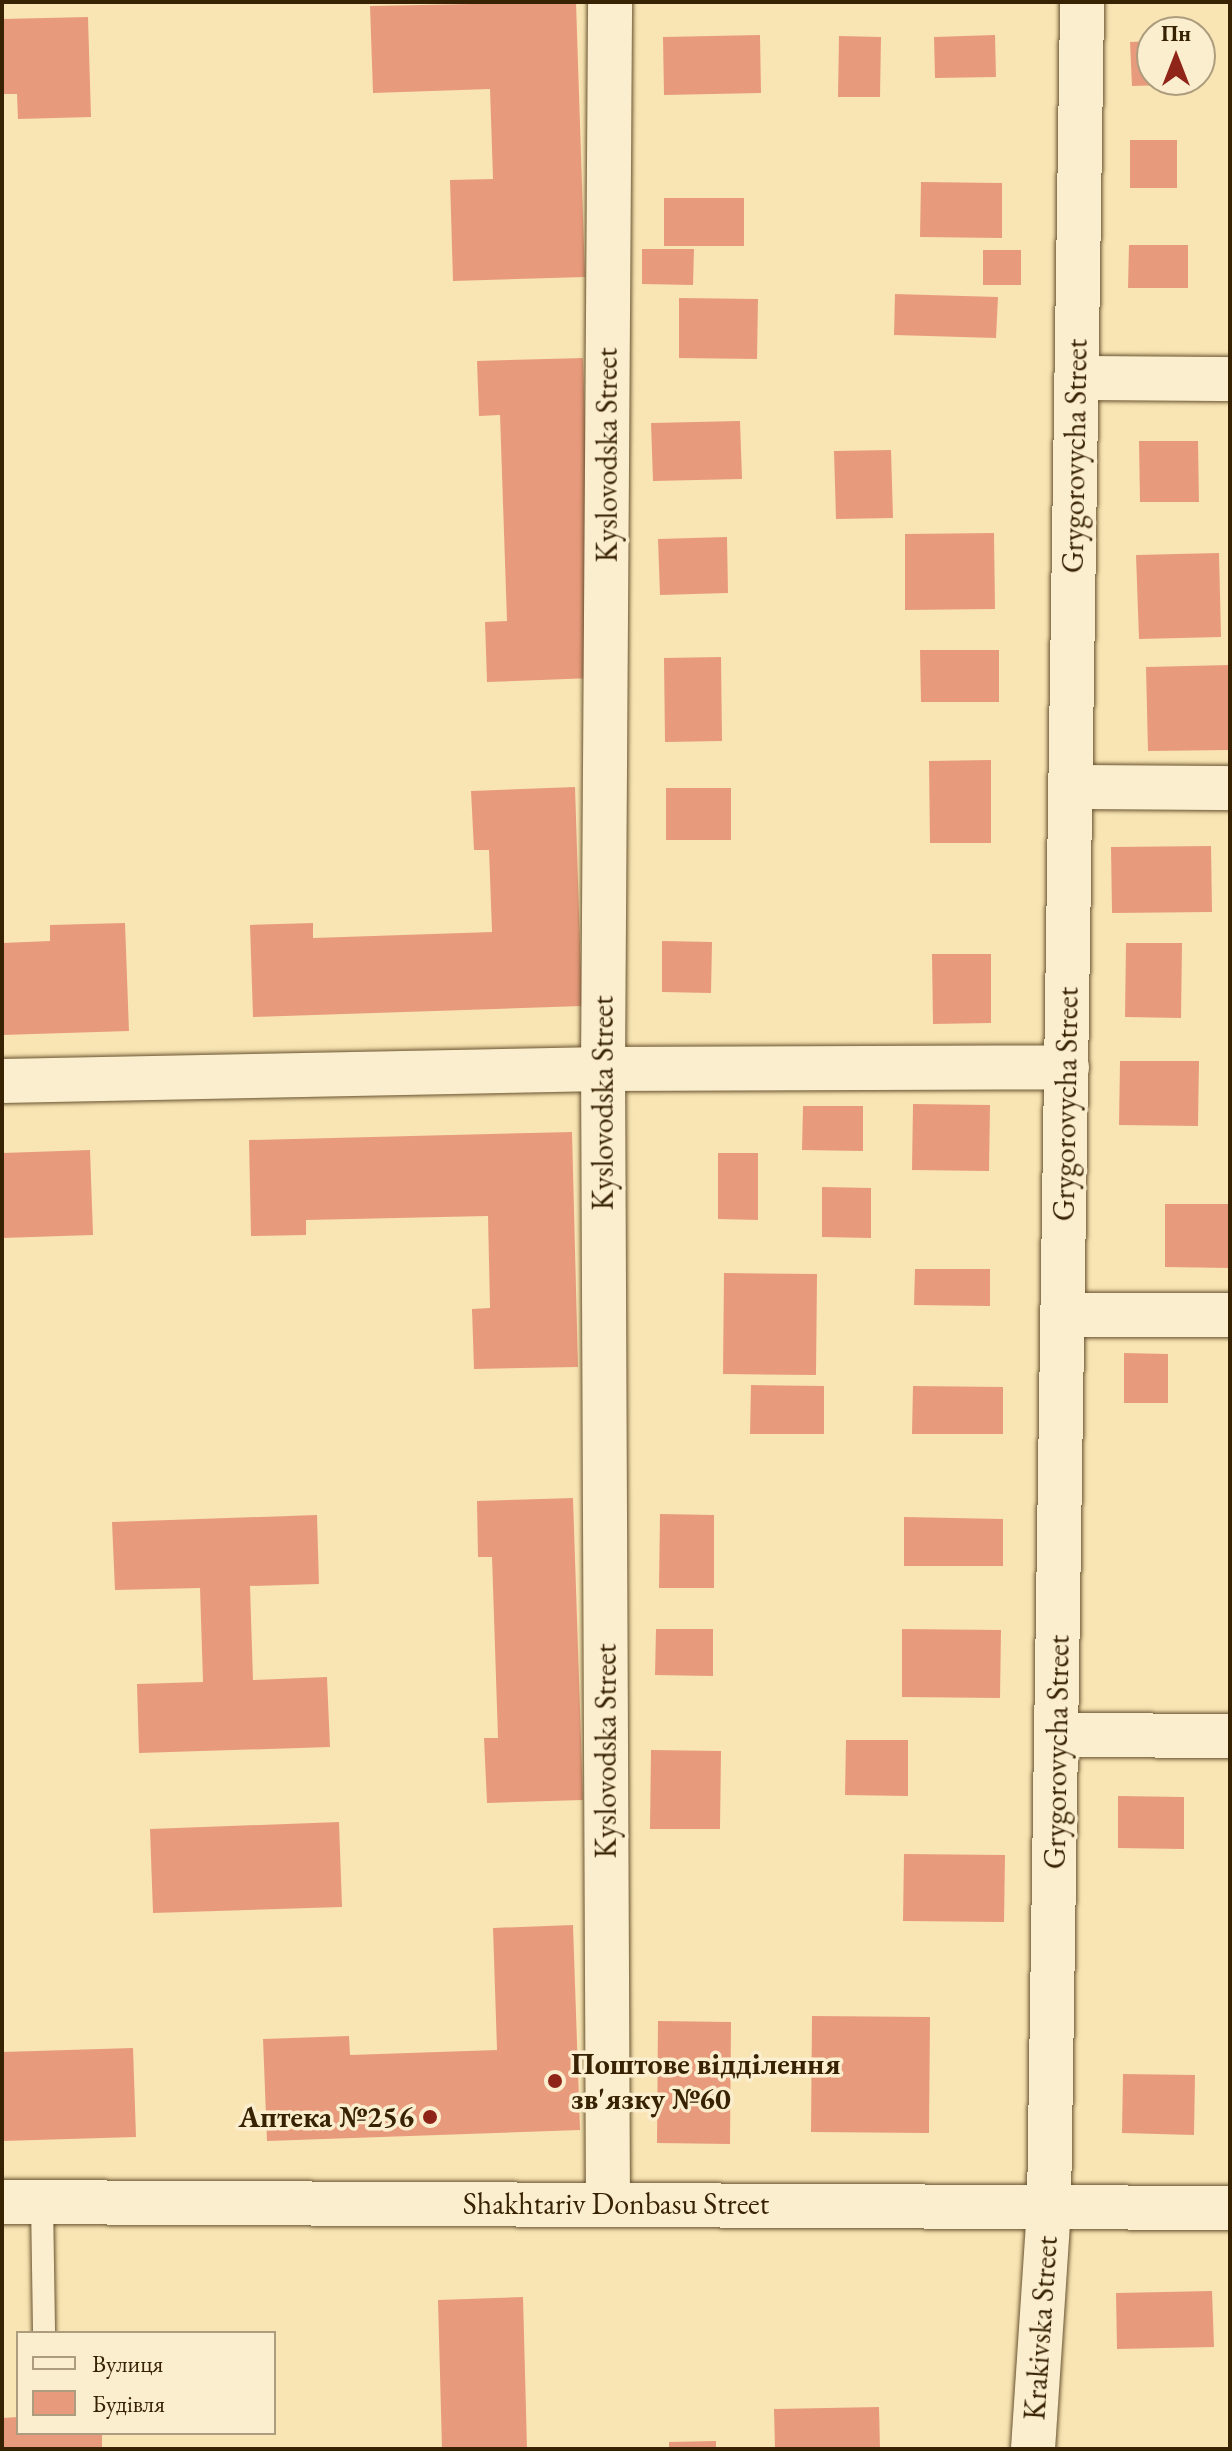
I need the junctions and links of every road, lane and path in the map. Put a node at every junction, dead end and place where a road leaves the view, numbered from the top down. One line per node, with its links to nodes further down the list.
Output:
1 (610, 2): 8 (street, Kyslovodska Street)
2 (1082, 2): 3 (street, Grygorovycha Street)
3 (1076, 378): 4 (street); 5 (street, Grygorovycha Street)
4 (1230, 379)
5 (1071, 787): 6 (street); 7 (street, Grygorovycha Street)
6 (1230, 788)
7 (1067, 1067): 8 (street); 10 (street, Grygorovycha Street)
8 (603, 1069): 9 (street); 15 (street, Kyslovodska Street)
9 (2, 1081)
10 (1063, 1315): 11 (street); 12 (street, Grygorovycha Street)
11 (1230, 1315)
12 (1057, 1735): 13 (street); 16 (street, Grygorovycha Street)
13 (1230, 1736)
14 (22, 2202): 15 (street, Shakhtariv Donbasu Street); 18 (lane)
15 (608, 2204): 16 (street, Shakhtariv Donbasu Street)
16 (1049, 2206): 17 (street, Shakhtariv Donbasu Street); 19 (street, Krakivska Street)
17 (1230, 2208)
18 (44, 2331)
19 (1033, 2449)

